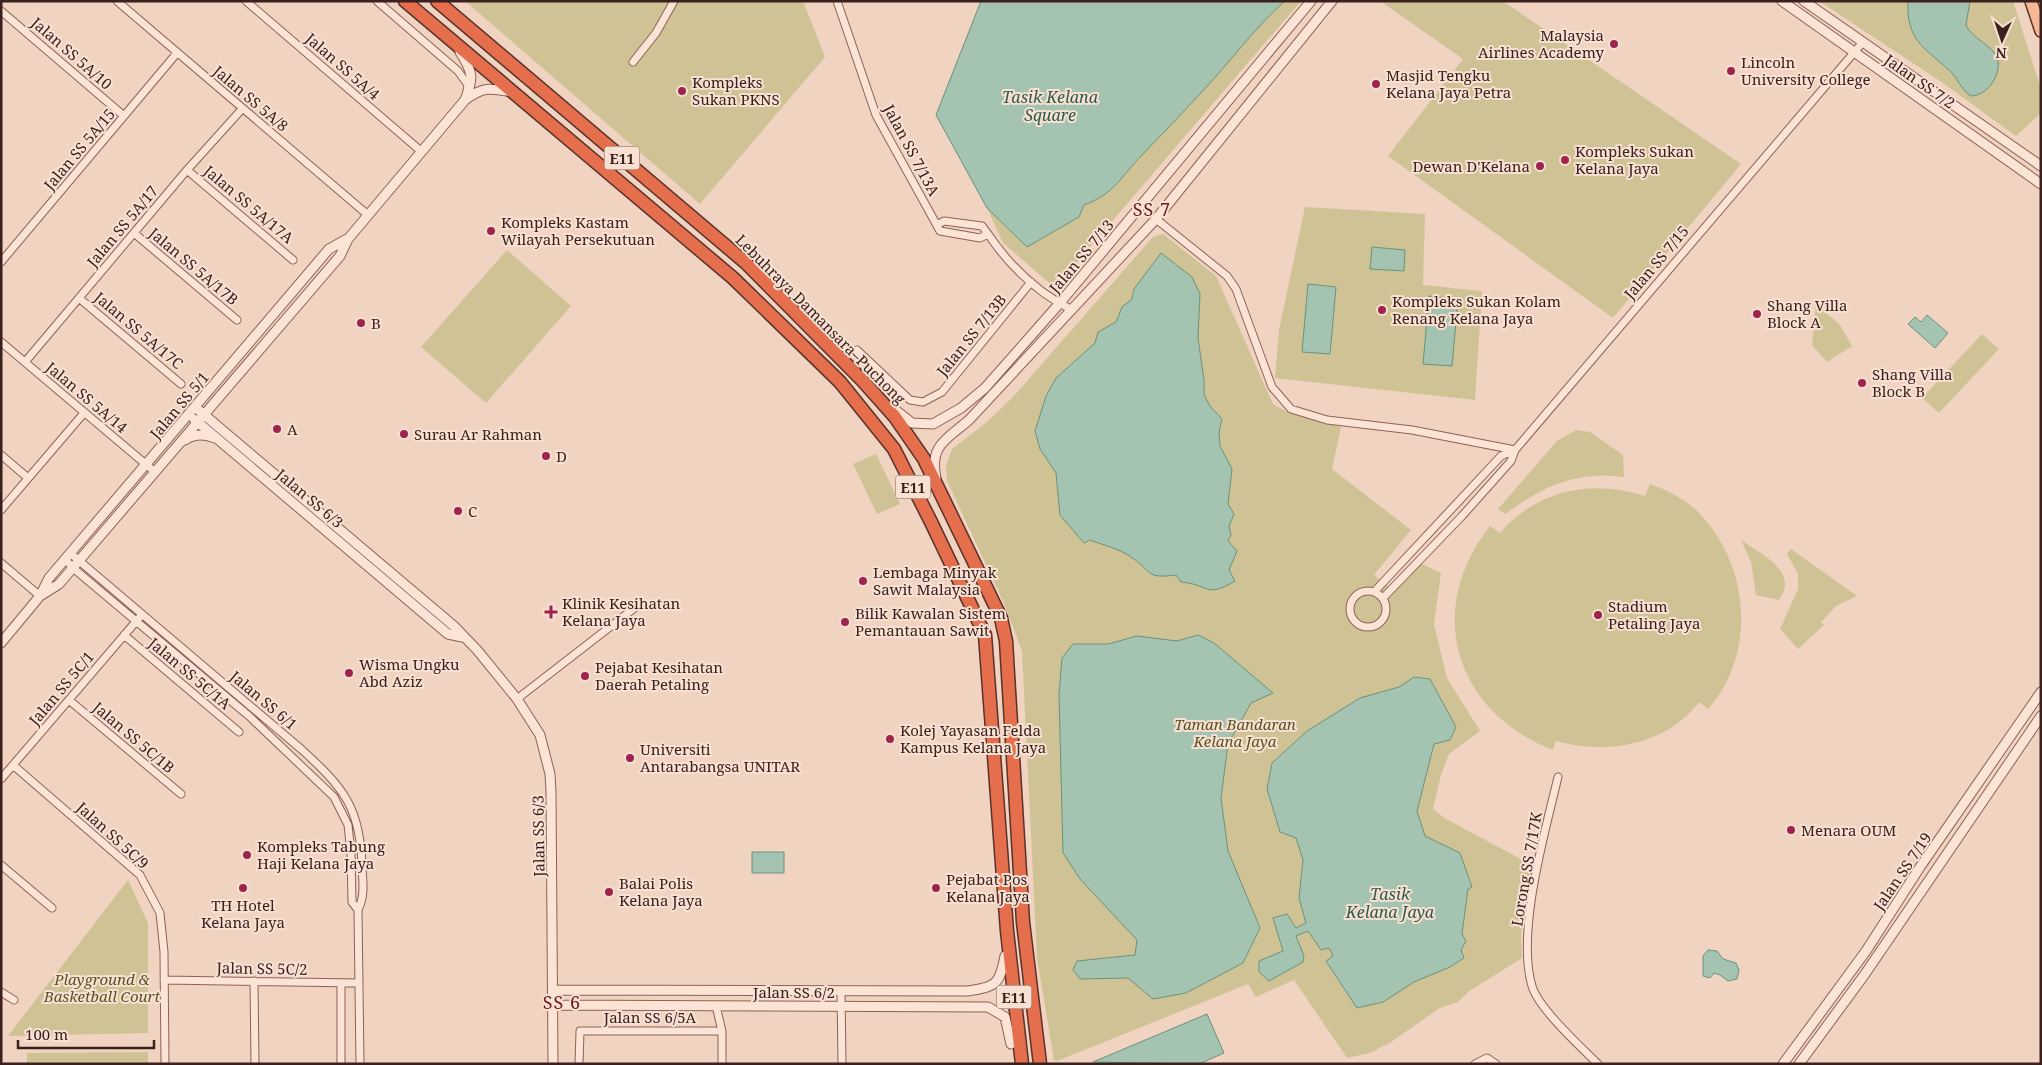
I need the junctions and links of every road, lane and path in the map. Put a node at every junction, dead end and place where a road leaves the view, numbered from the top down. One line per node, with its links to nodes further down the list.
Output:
1 (117, 1): 18 (street, Jalan SS 5A/8)
2 (246, 1): 24 (street, Jalan SS 5A/4)
3 (377, 1): 21 (street)
4 (405, 1): 16 (highway, E11)
5 (437, 1): 44 (highway, Lebuhraya Damansara–Puchong / E11)
6 (674, 1): 19 (street)
7 (837, 1): 30 (street, Jalan SS 7/13A)
8 (1311, 1): 38 (street, Jalan SS 7/13)
9 (1332, 1): 29 (street, Jalan SS 7/13)
10 (1782, 1): 17 (street, Jalan SS 7/2)
11 (1804, 1): 15 (street, Jalan SS 7/2)
12 (2031, 1): 14 (main road)
13 (1, 11): 23 (street, Jalan SS 5A/10)
14 (2041, 31)
15 (1863, 42): 17 (street, Jalan SS 7/15); 25 (street, Jalan SS 7/2)
16 (457, 47): 20 (highway, E11); 21 (street, Jalan SS 5/1)
17 (1854, 52): 27 (street, Jalan SS 7/2); 54 (street, Jalan SS 7/15)
18 (177, 53): 22 (street, Jalan SS 5A/8); 23 (street, Jalan SS 5A/15)
19 (632, 62)
20 (512, 92): 21 (street, Jalan SS 5/1); 86 (highway, E11)
21 (465, 100): 24 (street, Jalan SS 5/1)
22 (242, 109): 26 (street, Jalan SS 5A/17); 28 (street, Jalan SS 5A/8)
23 (124, 116): 35 (street, Jalan SS 5A/15)
24 (422, 152): 28 (street, Jalan SS 5/1)
25 (2041, 166)
26 (188, 170): 31 (street, Jalan SS 5A/17); 34 (street, Jalan SS 5A/17A)
27 (2041, 184)
28 (368, 215): 33 (street, Jalan SS 5/1)
29 (1156, 219): 39 (street, Jalan SS 7/13); 54 (street)
30 (937, 225): 32 (street); 32 (street)
31 (134, 233): 37 (street, Jalan SS 5A/17); 40 (street, Jalan SS 5A/17B)
32 (988, 234): 36 (street)
33 (348, 239): 46 (street, Jalan SS 5/1); 47 (street, Jalan SS 5/1)
34 (293, 260)
35 (1, 262)
36 (1031, 282): 38 (street); 42 (street, Jalan SS 7/13B)
37 (79, 298): 43 (street, Jalan SS 5A/17); 45 (street, Jalan SS 5A/17C)
38 (1059, 304): 39 (street); 44 (street, Jalan SS 7/13)
39 (1072, 310): 59 (street, Jalan SS 7/13)
40 (237, 320)
41 (1, 342): 43 (street, Jalan SS 5A/14)
42 (857, 350)
43 (25, 362): 48 (street, Jalan SS 5A/14)
44 (863, 381): 59 (highway, Lebuhraya Damansara–Puchong / E11)
45 (181, 384)
46 (218, 398): 49 (street, Jalan SS 5/1); 52 (street)
47 (195, 407): 49 (street, Jalan SS 6/3); 50 (street, Jalan SS 5/1)
48 (84, 413): 56 (street, Jalan SS 5A/14); 58 (street)
49 (204, 414): 51 (street, Jalan SS 5/1); 52 (street, Jalan SS 6/3)
50 (188, 415): 51 (street, Jalan SS 6/3); 56 (street, Jalan SS 5/1)
51 (197, 422): 52 (street, Jalan SS 6/3); 53 (street, Jalan SS 5/1)
52 (222, 436): 53 (street); 75 (street, Jalan SS 6/3)
53 (178, 445): 57 (street, Jalan SS 5/1)
54 (1515, 450): 60 (street); 62 (street, Jalan SS 7/15)
55 (1, 455): 58 (street)
56 (146, 465): 57 (street, Jalan SS 5A/14); 63 (street, Jalan SS 5/1)
57 (155, 472): 65 (street, Jalan SS 5/1)
58 (28, 478): 61 (street)
59 (937, 482): 113 (highway, Lebuhraya Damansara–Puchong / E11)
60 (1454, 509): 62 (street); 66 (street)
61 (1, 510)
62 (1462, 516): 68 (street, Jalan SS 7/15)
63 (68, 556): 65 (street, Jalan SS 6/1); 67 (street, Jalan SS 5/1)
64 (1, 563): 67 (street)
65 (76, 565): 67 (street, Jalan SS 5/1); 70 (street, Jalan SS 6/1); 71 (street, Jalan SS 6/1)
66 (1374, 592): 68 (street); 68 (street)
67 (40, 596): 73 (street, Jalan SS 5/1)
68 (1383, 598)
69 (637, 606): 75 (street)
70 (142, 614): 71 (street, Jalan SS 5C/1); 85 (street, Jalan SS 6/1)
71 (136, 621): 72 (street, Jalan SS 5C/1); 85 (street, Jalan SS 6/1)
72 (124, 636): 76 (street, Jalan SS 5C/1); 78 (street, Jalan SS 5C/1A)
73 (1, 643)
74 (2041, 692): 115 (street, Jalan SS 7/19)
75 (517, 699): 92 (street, Jalan SS 6/3)
76 (69, 700): 79 (street, Jalan SS 5C/1); 82 (street, Jalan SS 5C/1B)
77 (2041, 716): 116 (street, Jalan SS 7/19)
78 (239, 732)
79 (13, 765): 81 (street, Jalan SS 5C/1); 88 (street, Jalan SS 5C/9)
80 (1558, 777): 102 (street, Lorong SS 7/17K)
81 (1, 779)
82 (181, 794)
83 (1, 865): 84 (street)
84 (52, 908)
85 (358, 910): 91 (street, Jalan SS 6/1)
86 (1006, 931): 87 (highway); 112 (highway, E11)
87 (1005, 956): 93 (street, Jalan SS 6/2); 100 (highway)
88 (164, 980): 89 (street, Jalan SS 5C/2); 103 (street, Jalan SS 5C/9)
89 (254, 981): 90 (street, Jalan SS 5C/2); 104 (street)
90 (341, 983): 91 (street, Jalan SS 5C/2); 105 (street)
91 (359, 983): 106 (street, Jalan SS 6/1)
92 (553, 990): 93 (street, Jalan SS 6/2); 96 (street, Jalan SS 6/3)
93 (841, 991): 98 (street)
94 (1, 992): 95 (street)
95 (14, 1000)
96 (553, 1005): 97 (street, Jalan SS 6/2); 107 (street, Jalan SS 6/3)
97 (716, 1006): 98 (street, Jalan SS 6/2); 99 (street)
98 (841, 1006): 100 (street, Jalan SS 6/2); 110 (street)
99 (722, 1031): 108 (street, Jalan SS 6/5A); 109 (street)
100 (1011, 1044): 111 (highway)
101 (1494, 1062): 114 (street)
102 (1596, 1063)
103 (165, 1064)
104 (255, 1064)
105 (341, 1064)
106 (360, 1064)
107 (553, 1064)
108 (580, 1064)
109 (722, 1064)
110 (842, 1064)
111 (1013, 1064)
112 (1022, 1064)
113 (1040, 1064)
114 (1475, 1064)
115 (1783, 1064)
116 (1799, 1064)

